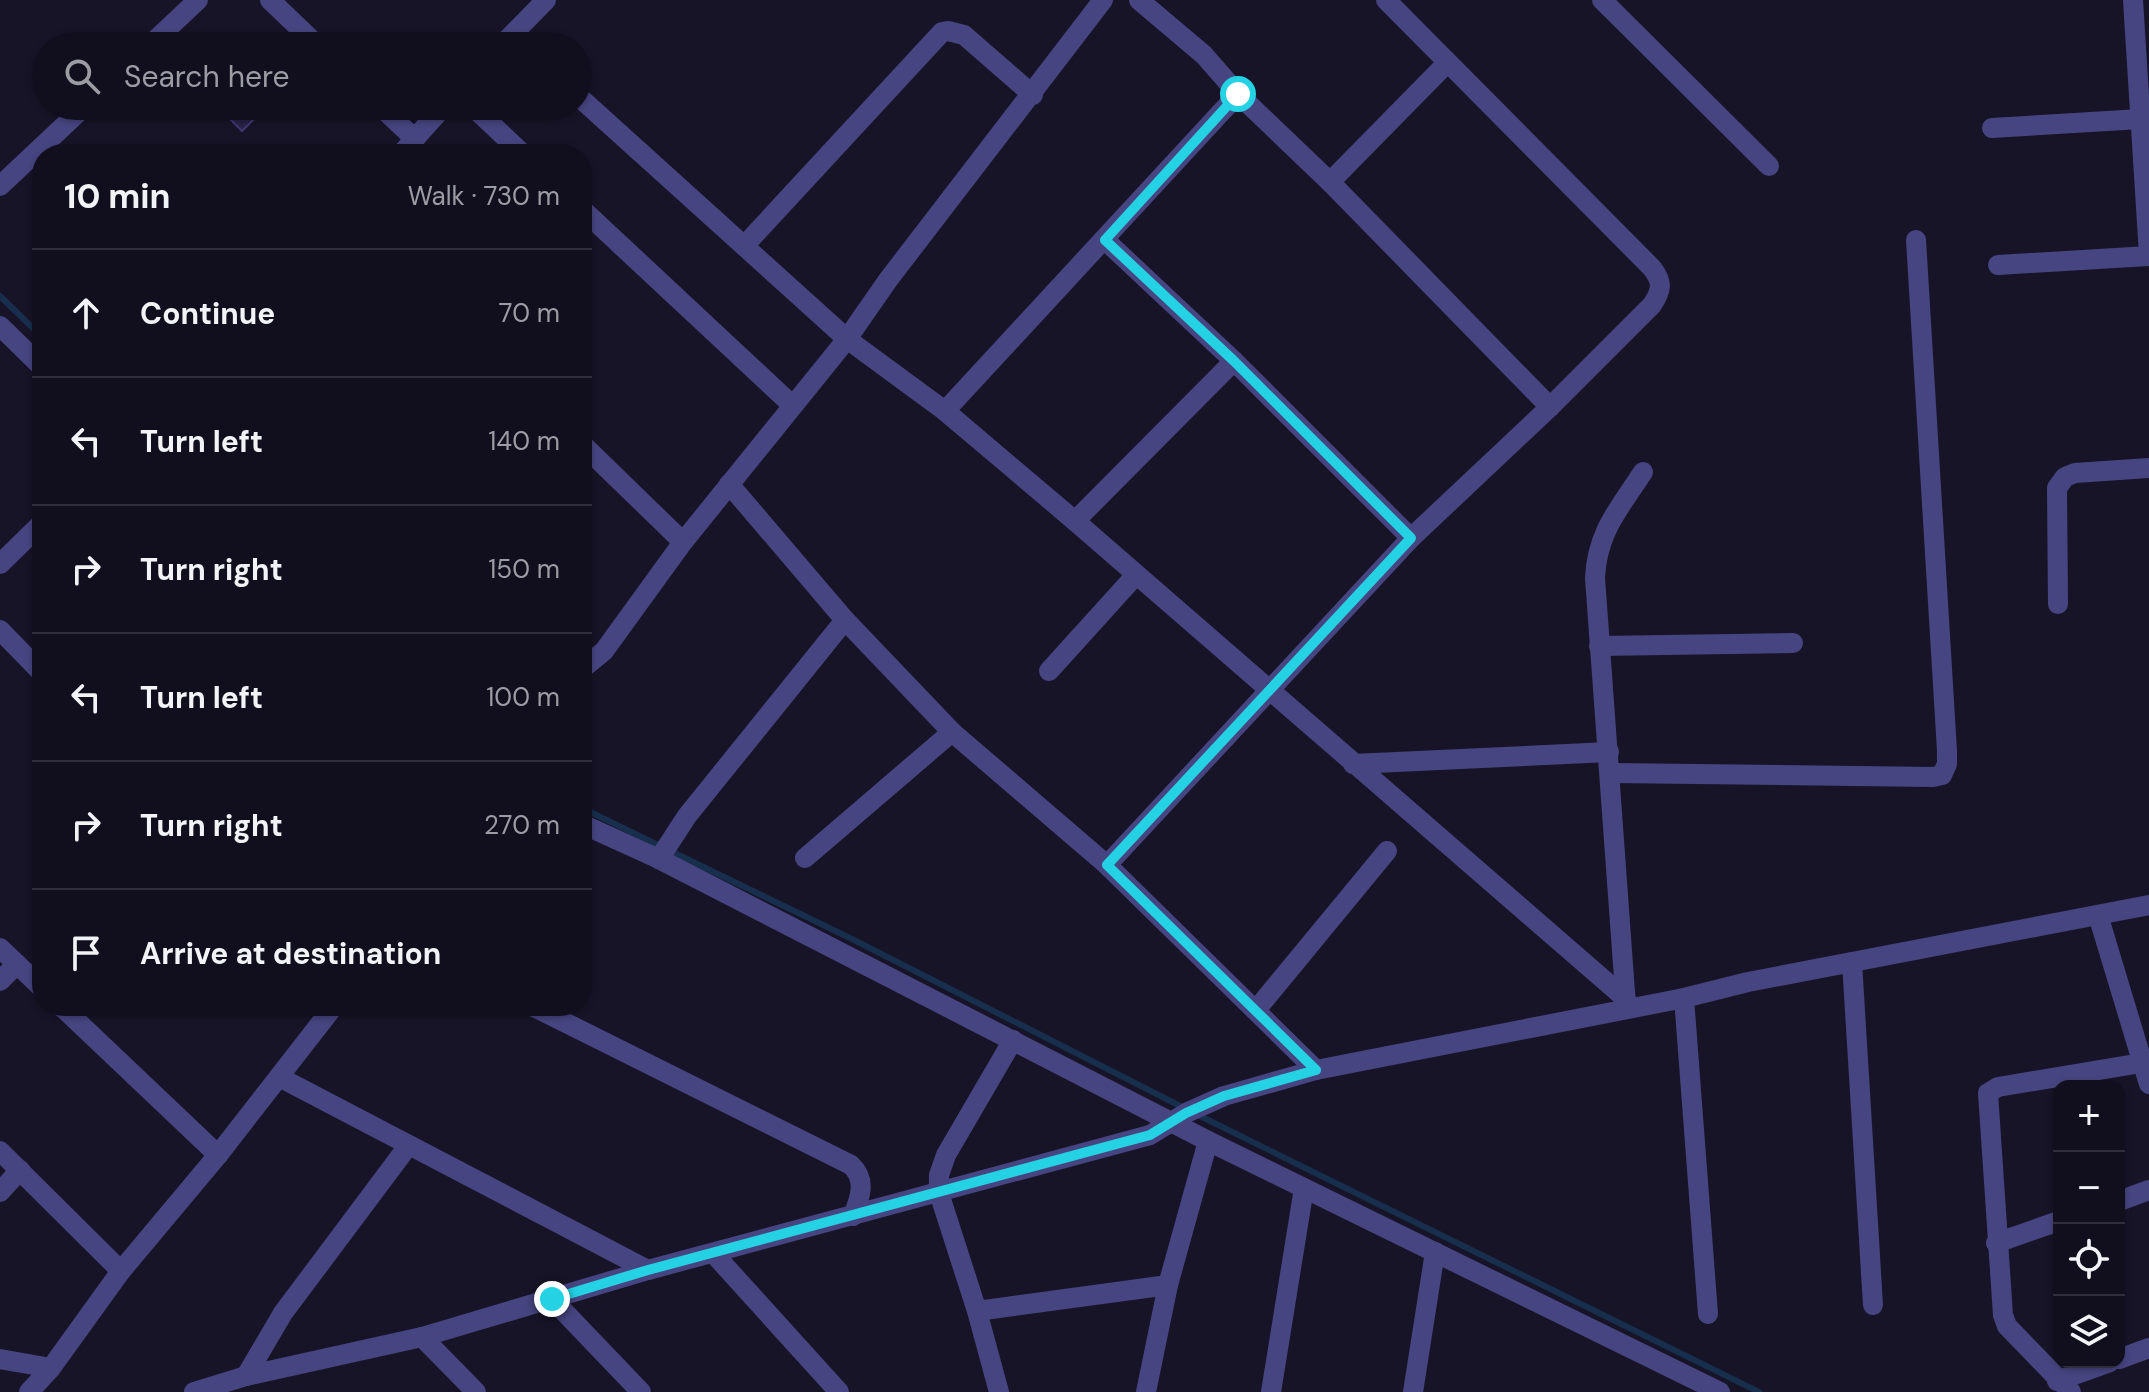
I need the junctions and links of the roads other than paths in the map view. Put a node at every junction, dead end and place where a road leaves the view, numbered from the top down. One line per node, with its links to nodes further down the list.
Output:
1 (198, 0): 9 (street)
2 (270, 0): 10 (street)
3 (546, 0): 11 (street)
4 (1103, 0): 14 (street)
5 (1139, 0): 13 (street)
6 (1386, 0): 12 (street)
7 (1602, 0): 27 (street)
8 (2133, 0): 16 (street)
9 (164, 32)
10 (303, 32)
11 (515, 32)
12 (1447, 63): 28 (street); 42 (street)
13 (1238, 94): 28 (street); 32 (street)
14 (1033, 95): 34 (street); 38 (street)
15 (592, 109): 34 (street)
16 (2141, 119): 21 (street); 31 (street)
17 (70, 120): 22 (street)
18 (390, 120): 23 (street)
19 (432, 120): 24 (street)
20 (487, 120): 25 (street)
21 (1992, 128)
22 (45, 144)
23 (406, 144)
24 (411, 144)
25 (512, 144)
26 (32, 156): 29 (street)
27 (1769, 166)
28 (1330, 182): 42 (street)
29 (0, 186)
30 (592, 218): 41 (street)
31 (2149, 238): 35 (street)
32 (1105, 240): 40 (street); 43 (street)
33 (1916, 240): 66 (street)
34 (744, 246): 38 (street)
35 (2149, 256): 36 (street)
36 (1998, 265)
37 (0, 326): 39 (street)
38 (847, 339): 41 (street); 43 (street)
39 (32, 357)
40 (1234, 361): 48 (street); 50 (street)
41 (792, 405): 47 (street)
42 (1550, 407): 50 (street)
43 (945, 411): 48 (street)
44 (592, 454): 51 (street)
45 (2149, 468): 54 (street)
46 (1643, 472): 58 (street)
47 (729, 484): 51 (street); 55 (street)
48 (1075, 521): 53 (street)
49 (32, 533): 52 (street)
50 (1411, 538): 62 (street)
51 (683, 542): 59 (street)
52 (0, 564)
53 (1135, 576): 61 (street); 62 (street)
54 (2058, 604)
55 (845, 620): 63 (street); 69 (street)
56 (0, 630): 60 (street)
57 (1793, 643): 58 (street)
58 (1599, 646): 64 (street)
59 (592, 661)
60 (32, 663)
61 (1049, 671)
62 (1267, 690): 65 (street); 71 (street)
63 (952, 732): 70 (street); 71 (street)
64 (1609, 752): 65 (street); 66 (street)
65 (1353, 764): 80 (street)
66 (1611, 773): 80 (street)
67 (592, 828): 69 (street)
68 (1387, 851): 81 (street)
69 (662, 854): 85 (street)
70 (805, 858)
71 (1107, 865): 81 (street)
72 (2149, 905): 73 (street)
73 (2098, 915): 75 (street); 86 (street)
74 (0, 948): 76 (street)
75 (1852, 962): 79 (street); 110 (street)
76 (17, 964): 77 (street); 78 (street)
77 (32, 978)
78 (0, 981)
79 (1684, 998): 80 (street); 112 (street)
80 (1626, 1004): 87 (street)
81 (1256, 1010): 87 (street)
82 (72, 1016): 94 (street)
83 (326, 1016): 88 (street)
84 (552, 1016): 101 (street)
85 (1013, 1040): 90 (street); 99 (street)
86 (2141, 1063): 89 (street); 103 (street)
87 (1316, 1070): 90 (street)
88 (279, 1077): 92 (street); 94 (street)
89 (2149, 1084)
90 (1180, 1118): 91 (street); 99 (street)
91 (1208, 1141): 96 (street); 108 (street)
92 (408, 1146): 106 (street); 119 (street)
93 (0, 1151): 95 (street)
94 (218, 1155): 107 (street)
95 (20, 1170): 98 (street); 107 (street)
96 (1304, 1188): 104 (street); 129 (street)
97 (2149, 1190): 100 (street)
98 (0, 1192)
99 (939, 1193): 101 (street); 111 (street)
100 (2125, 1199)
101 (853, 1216): 105 (street)
102 (2053, 1223): 103 (street)
103 (1996, 1243): 120 (street)
104 (1435, 1252): 121 (street); 130 (street)
105 (714, 1254): 106 (street); 126 (street)
106 (648, 1270): 109 (street)
107 (121, 1271): 117 (street)
108 (1168, 1285): 111 (street); 128 (street)
109 (552, 1299): 113 (street); 125 (street)
110 (1873, 1305)
111 (977, 1311): 127 (street)
112 (1708, 1314)
113 (422, 1337): 119 (street); 124 (street)
114 (2149, 1348): 115 (street)
115 (2125, 1357)
116 (0, 1359): 117 (street)
117 (51, 1368): 122 (street)
118 (2098, 1368): 120 (street)
119 (246, 1376): 123 (street)
120 (2064, 1386)
121 (1710, 1389)
122 (29, 1392)
123 (194, 1392)
124 (476, 1392)
125 (641, 1392)
126 (839, 1392)
127 (999, 1392)
128 (1146, 1392)
129 (1271, 1392)
130 (1413, 1392)

